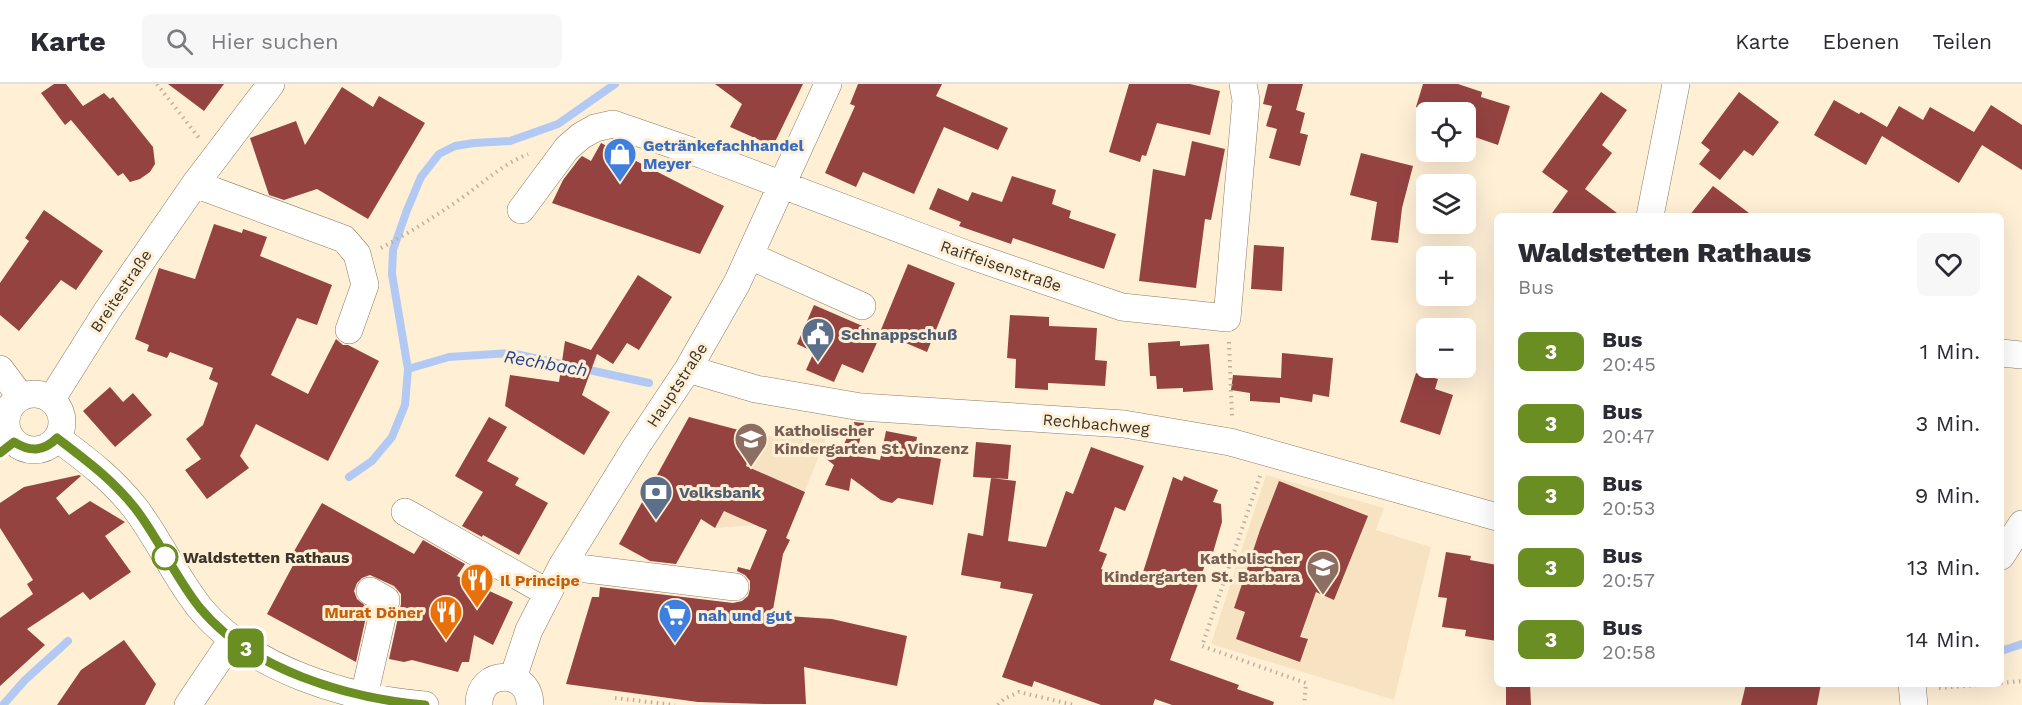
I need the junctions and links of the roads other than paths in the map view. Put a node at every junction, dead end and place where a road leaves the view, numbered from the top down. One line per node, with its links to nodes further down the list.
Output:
1 (271, 84): 5 (street, Breitestraße)
2 (828, 84): 6 (street, Hauptstraße)
3 (1243, 84): 6 (street, Raiffeisenstraße)
4 (1676, 84): 8 (street)
5 (195, 184): 11 (street); 17 (street, Breitestraße)
6 (783, 185): 7 (street, Raiffeisenstraße); 9 (street, Hauptstraße)
7 (521, 210)
8 (1651, 213)
9 (750, 256): 10 (street); 15 (street, Hauptstraße)
10 (862, 306)
11 (350, 330)
12 (2004, 352): 13 (street)
13 (2022, 355)
14 (0, 369): 16 (street)
15 (688, 369): 21 (street, Rechbachweg); 24 (street, Hauptstraße)
16 (21, 397): 17 (street); 19 (street)
17 (51, 400): 18 (street)
18 (57, 438): 19 (street); 28 (street)
19 (7, 447)
20 (405, 512): 27 (street)
21 (1494, 516)
22 (2022, 524): 23 (street)
23 (2004, 551)
24 (562, 566): 25 (street); 27 (street, Hauptstraße)
25 (735, 587)
26 (370, 591): 30 (street)
27 (548, 593): 29 (street, Hauptstraße)
28 (232, 640): 30 (street); 31 (street)
29 (513, 678): 33 (street); 34 (street)
30 (364, 696): 32 (street)
31 (188, 705)
32 (425, 705)
33 (479, 705)
34 (530, 705)

